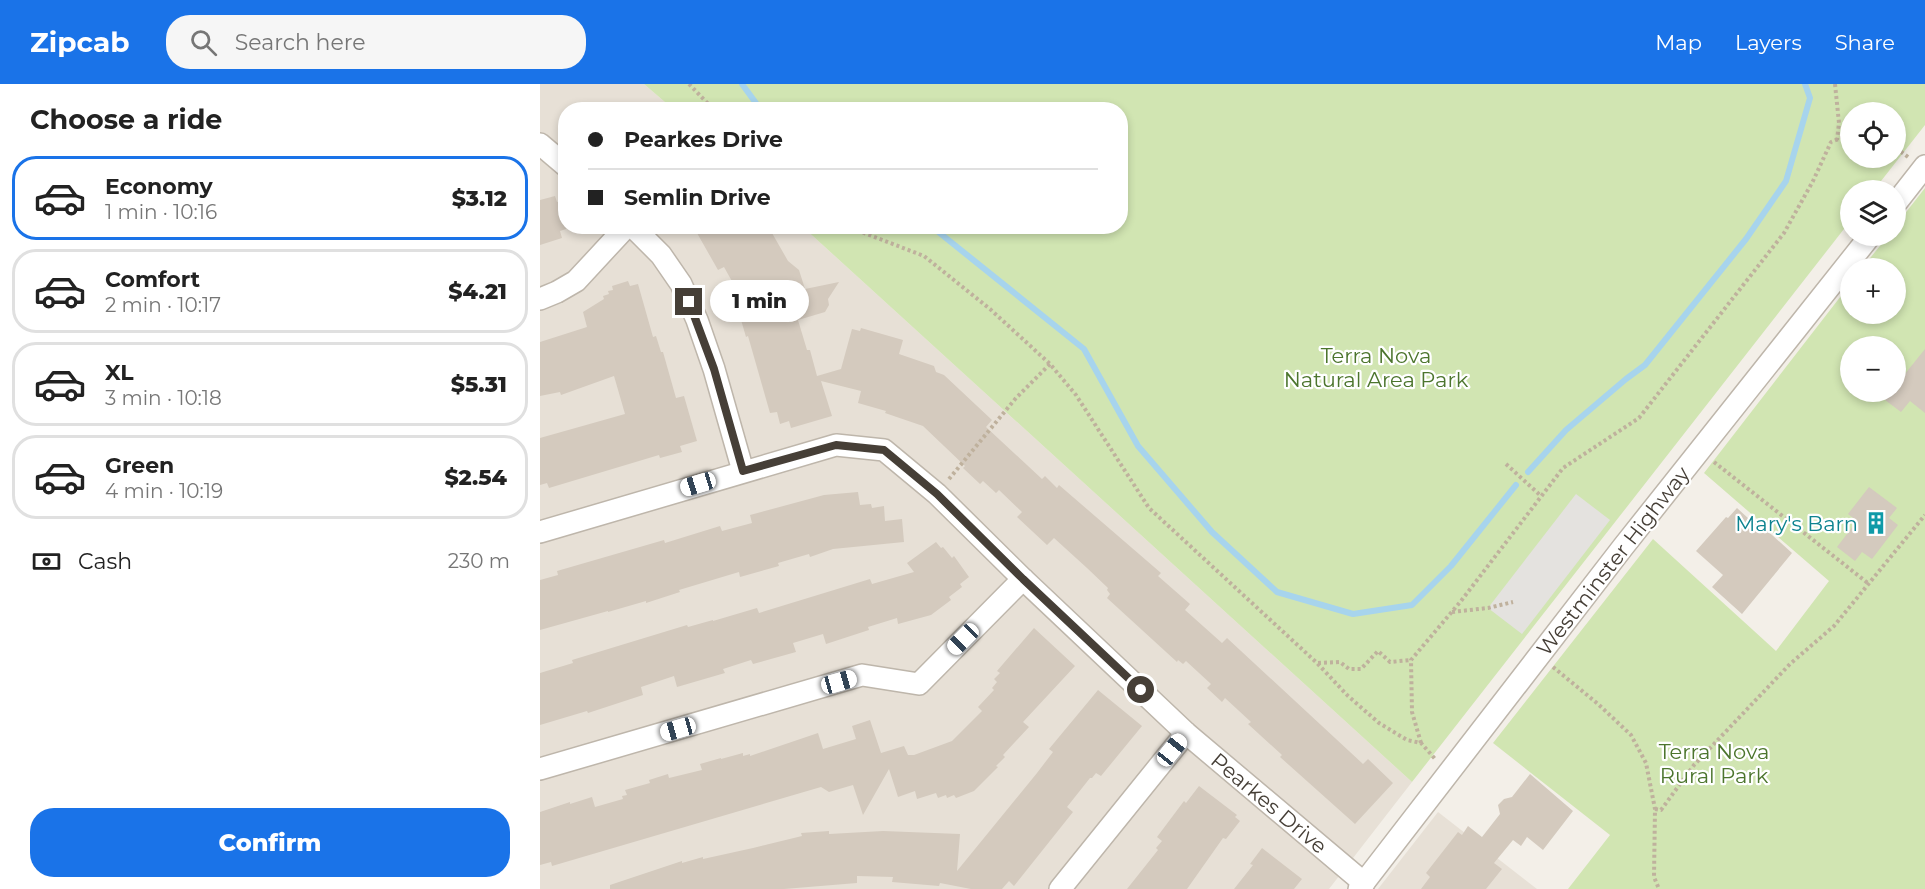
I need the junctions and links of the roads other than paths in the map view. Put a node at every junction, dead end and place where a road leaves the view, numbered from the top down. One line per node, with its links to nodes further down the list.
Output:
1 (540, 144): 2 (street)
2 (558, 159)
3 (1925, 166): 4 (street)
4 (1906, 190)
5 (619, 234): 8 (street)
6 (640, 234): 9 (street)
7 (1862, 246): 14 (street, Westminster Highway)
8 (540, 299)
9 (743, 471): 10 (street, Pearkes Drive); 11 (street, Pearkes Drive)
10 (540, 532)
11 (1023, 579): 12 (street, Pearkes Drive); 13 (street)
12 (1186, 733): 14 (street, Pearkes Drive); 15 (street)
13 (540, 769)
14 (1361, 886)
15 (1060, 889)

